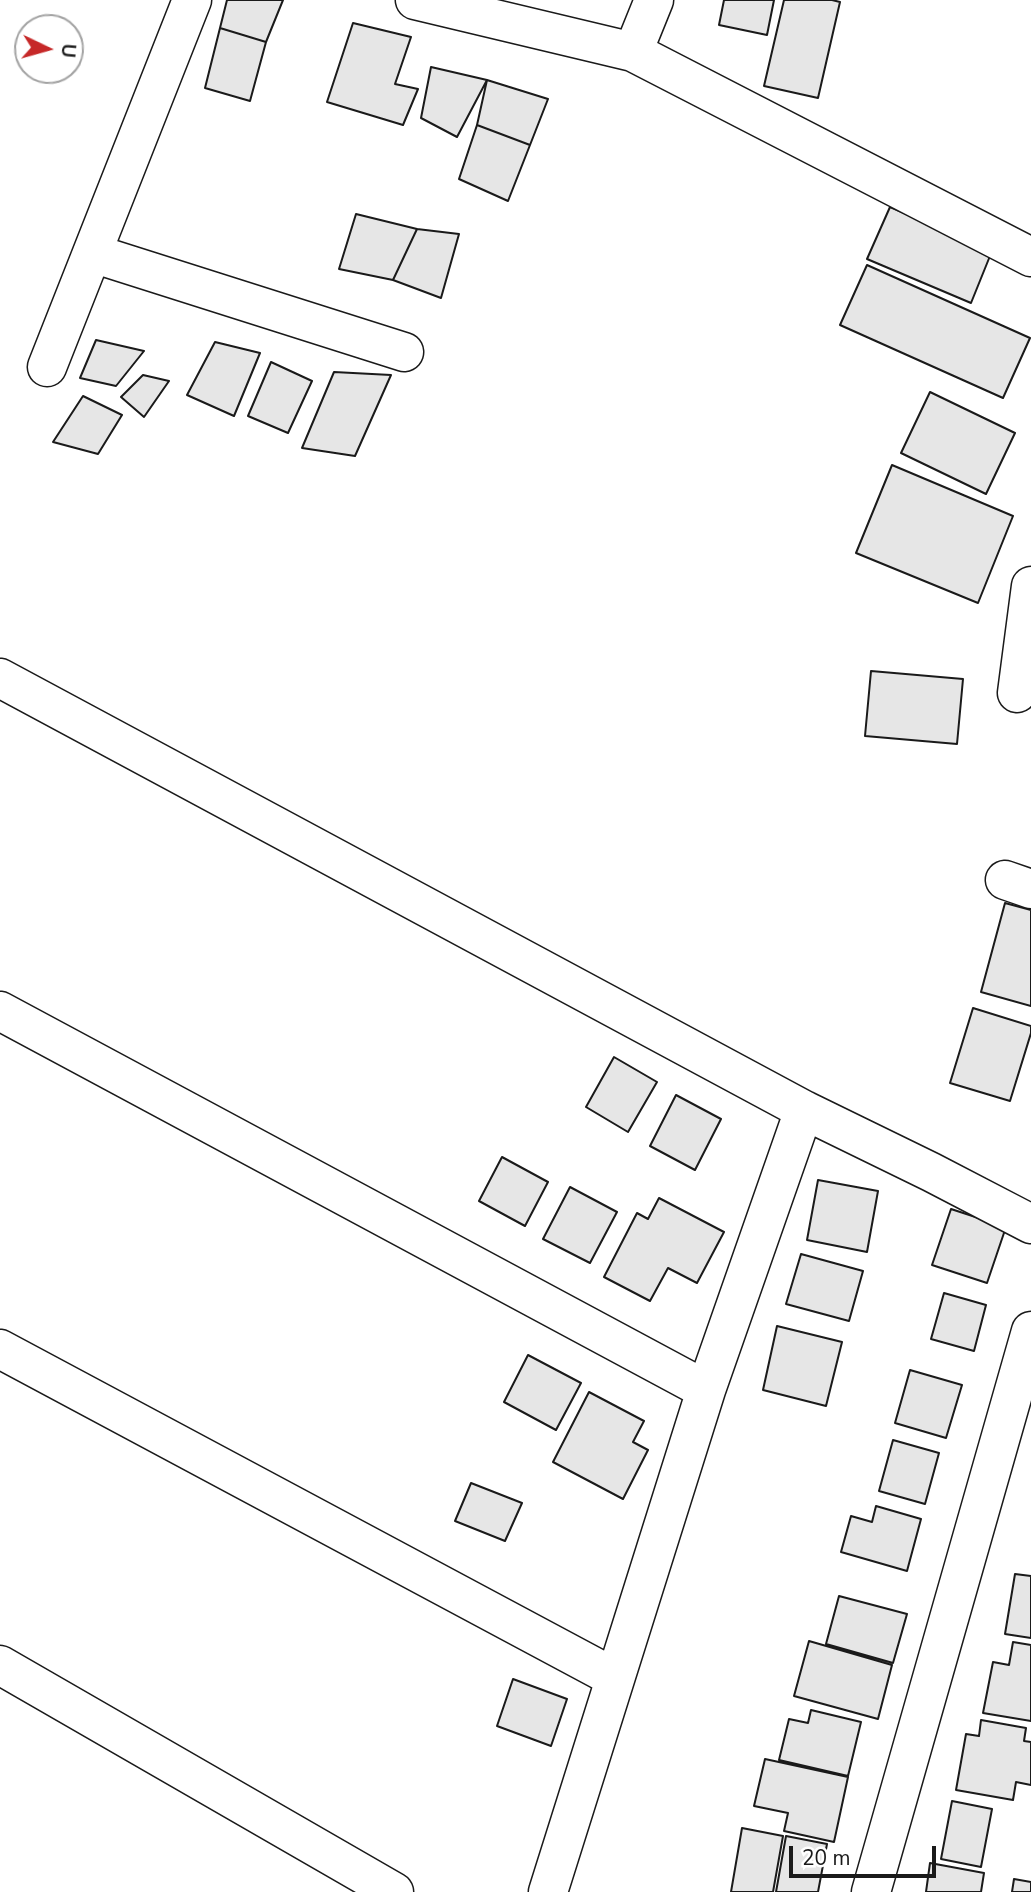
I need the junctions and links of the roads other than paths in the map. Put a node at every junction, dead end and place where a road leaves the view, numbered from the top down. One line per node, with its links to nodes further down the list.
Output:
1 (192, 0): 5 (street)
2 (415, 0): 4 (street)
3 (654, 0): 4 (street)
4 (633, 52): 6 (street)
5 (92, 253): 7 (street); 8 (street)
6 (1031, 257)
7 (404, 352)
8 (47, 366)
9 (1031, 586): 11 (street)
10 (0, 678): 13 (street)
11 (1017, 693)
12 (0, 1011): 17 (street)
13 (804, 1110): 14 (street); 17 (street)
14 (1031, 1224)
15 (1031, 1331): 22 (street)
16 (0, 1349): 19 (street)
17 (706, 1390): 19 (street)
18 (0, 1665): 20 (street)
19 (615, 1678): 21 (street)
20 (394, 1892)
21 (548, 1892)
22 (871, 1892)

